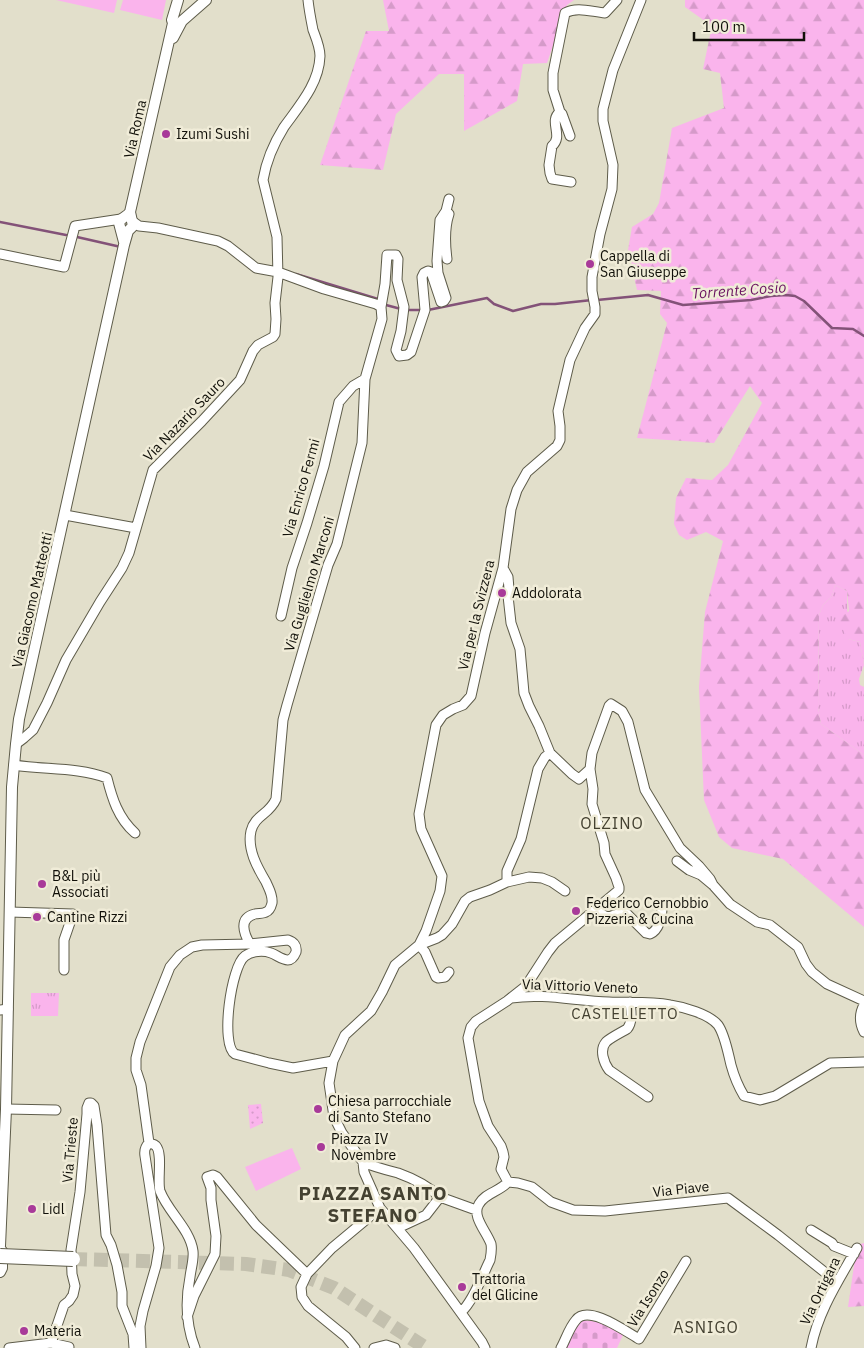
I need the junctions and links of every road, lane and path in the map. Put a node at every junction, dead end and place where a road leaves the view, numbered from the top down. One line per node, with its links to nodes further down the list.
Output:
1 (206, 0): 5 (street, Via Roma)
2 (308, 0): 15 (street)
3 (617, 0): 6 (street)
4 (641, 0): 20 (street, Via per la Svizzera)
5 (177, 15): 11 (street, Via Roma)
6 (560, 112): 7 (street); 8 (street)
7 (570, 136)
8 (571, 182)
9 (449, 199): 10 (street)
10 (446, 211): 14 (street); 16 (street, Via Guglielmo Marconi)
11 (127, 222): 12 (street, Via Roma); 13 (street); 15 (street)
12 (124, 246): 18 (street, Via Giacomo Matteotti)
13 (0, 254)
14 (447, 259)
15 (278, 272): 16 (street); 19 (street, Via Nazario Sauro)
16 (381, 307): 17 (street, Via Guglielmo Marconi)
17 (365, 379): 21 (street, Via Enrico Fermi); 34 (street, Via Guglielmo Marconi)
18 (65, 515): 19 (street); 22 (street, Via Giacomo Matteotti)
19 (136, 528): 22 (street, Via Nazario Sauro)
20 (503, 568): 23 (street); 35 (street, Via per la Svizzera)
21 (281, 616)
22 (16, 744): 24 (street, Via Giacomo Matteotti)
23 (550, 753): 25 (street); 28 (street)
24 (14, 765): 26 (street); 32 (street, Via Giacomo Matteotti)
25 (590, 769): 29 (street); 33 (street)
26 (134, 833)
27 (677, 861): 29 (street)
28 (507, 882): 30 (street); 35 (street)
29 (713, 885): 40 (street)
30 (565, 891)
31 (662, 907): 33 (street)
32 (7, 909): 36 (street); 41 (street, Via Giacomo Matteotti)
33 (596, 909): 38 (street)
34 (250, 944): 43 (street); 48 (street)
35 (419, 945): 37 (street); 43 (street)
36 (64, 970)
37 (449, 972)
38 (510, 998): 39 (street, Via Vittorio Veneto); 50 (street, Via Vittorio Veneto)
39 (630, 1002): 44 (street, Via Vittorio Veneto); 45 (street)
40 (864, 1003): 42 (street)
41 (4, 1010): 46 (street, Via Giacomo Matteotti)
42 (864, 1032)
43 (333, 1061): 49 (street)
44 (864, 1062)
45 (648, 1098)
46 (6, 1109): 47 (street); 53 (street, Via Giacomo Matteotti)
47 (56, 1110)
48 (150, 1143): 67 (street); 72 (street)
49 (363, 1162): 51 (street); 52 (street)
50 (508, 1182): 54 (street); 65 (street, Via Piave)
51 (440, 1197): 54 (street); 55 (street)
52 (380, 1208): 55 (street); 64 (street)
53 (1, 1210): 57 (street, Via Giacomo Matteotti)
54 (476, 1210): 66 (street)
55 (398, 1228): 66 (street)
56 (812, 1230): 65 (street, Via Ortigara)
57 (0, 1245): 63 (street, Via Giacomo Matteotti)
58 (0, 1256): 59 (highway, bridge)
59 (19, 1257): 60 (highway, bridge); 61 (highway, bridge)
60 (73, 1259)
61 (0, 1260)
62 (686, 1261): 78 (street, Via Isonzo)
63 (0, 1272)
64 (307, 1274): 67 (street); 74 (street)
65 (837, 1282): 79 (street, Via Ortigara)
66 (461, 1312): 77 (street)
67 (187, 1317): 73 (street)
68 (51, 1343): 69 (street); 70 (street); 71 (street, Via Trieste)
69 (69, 1347)
70 (9, 1348)
71 (134, 1348)
72 (141, 1348)
73 (196, 1348)
74 (355, 1348)
75 (374, 1348): 76 (street)
76 (396, 1348)
77 (485, 1348)
78 (561, 1348)
79 (812, 1348)

